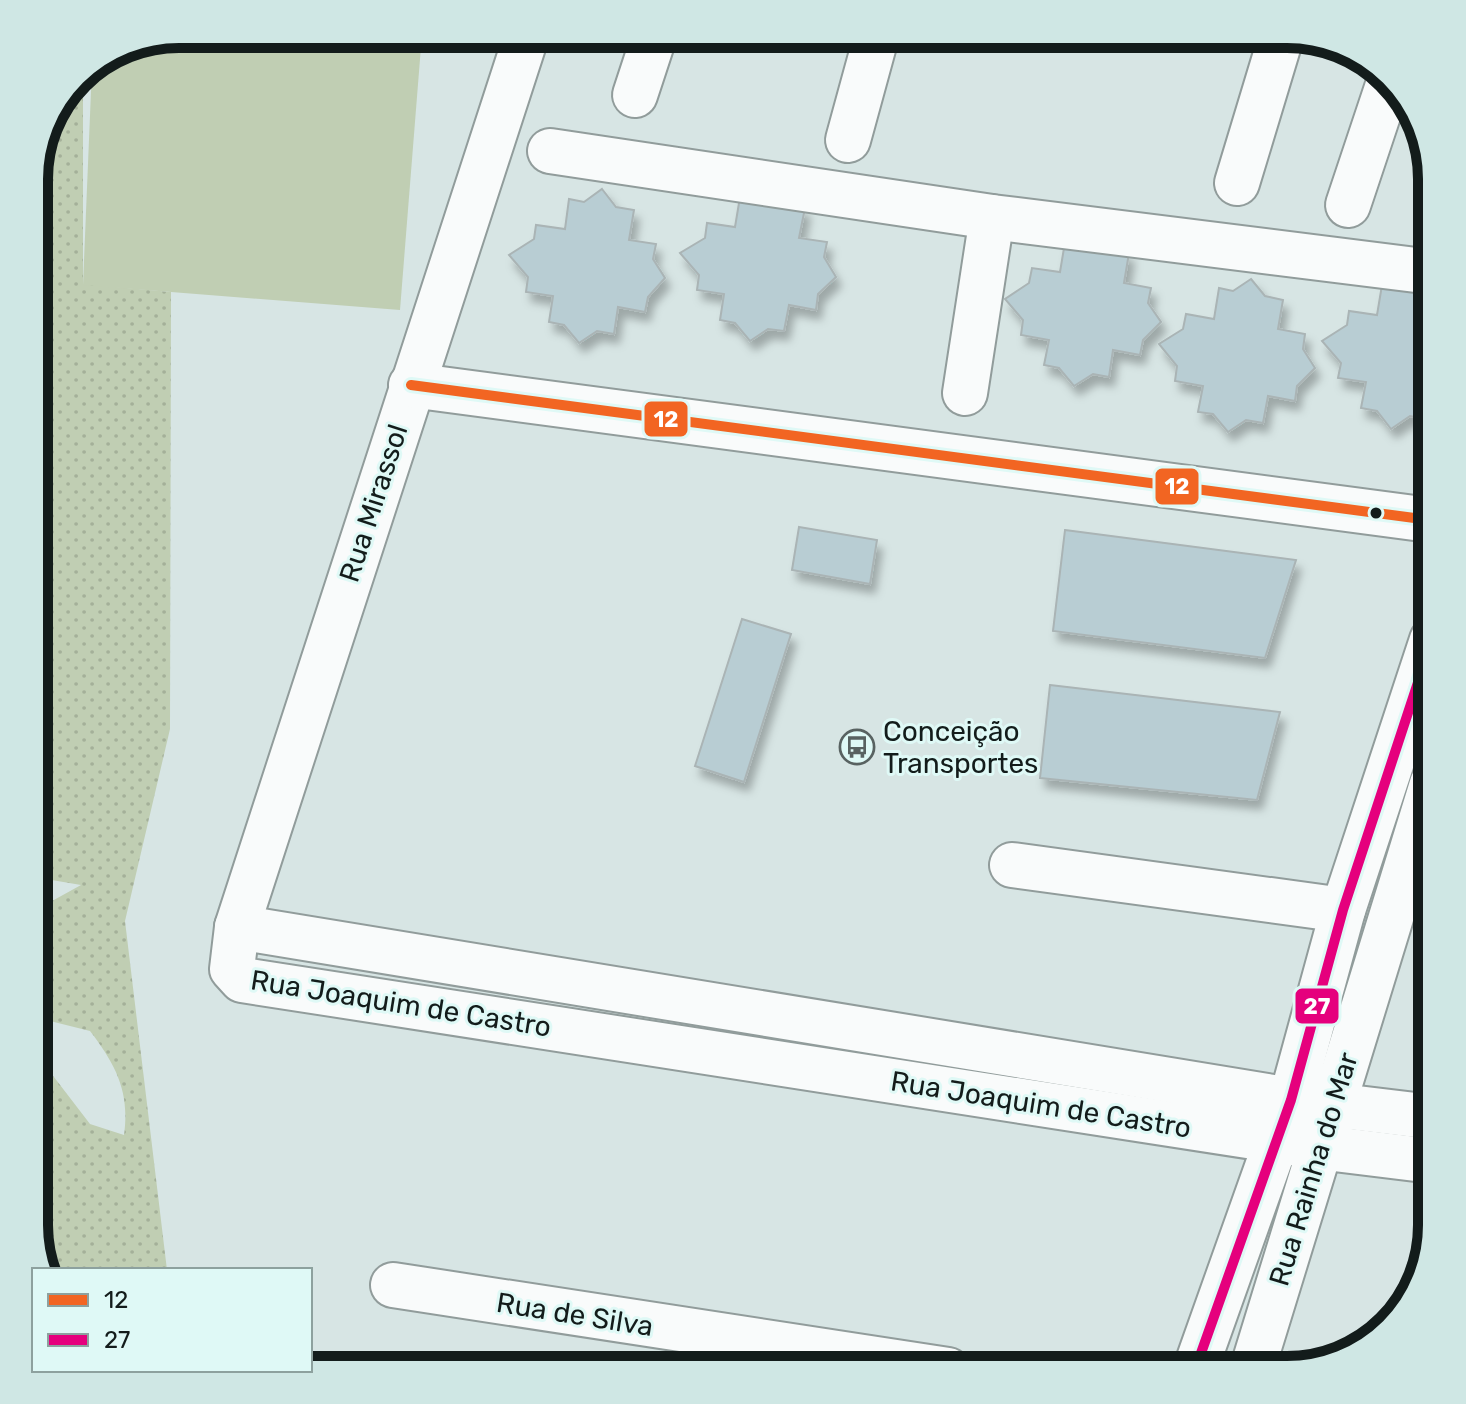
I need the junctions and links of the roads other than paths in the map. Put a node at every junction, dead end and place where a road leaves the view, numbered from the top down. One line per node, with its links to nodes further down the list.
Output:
1 (522, 48): 13 (street, Rua Mirassol)
2 (650, 48): 6 (street)
3 (873, 48): 7 (street)
4 (1278, 48): 9 (street)
5 (1385, 93): 10 (street)
6 (635, 95)
7 (848, 140)
8 (550, 151): 11 (street)
9 (1237, 183)
10 (1348, 205)
11 (992, 217): 12 (street); 14 (street)
12 (1418, 270)
13 (411, 385): 15 (street); 20 (street, Rua Mirassol)
14 (965, 393)
15 (1418, 521)
16 (1418, 682): 19 (street, Rua Rainha do Mar)
17 (1418, 821): 21 (street, Rua Rainha do Mar)
18 (1012, 865): 19 (street)
19 (1343, 910): 21 (street, Rua Rainha do Mar)
20 (237, 927): 21 (street, Rua Joaquim de Castro); 23 (street, Rua Joaquim de Castro)
21 (1312, 1102): 22 (street, Rua Joaquim de Castro); 23 (street, Rua Rainha do Mar)
22 (1418, 1115)
23 (1297, 1144): 24 (street, Rua Joaquim de Castro); 27 (street, Rua Rainha do Mar); 28 (street, Rua Rainha do Mar)
24 (1418, 1159)
25 (393, 1285): 26 (street, Rua de Silva)
26 (857, 1356)
27 (1201, 1356)
28 (1255, 1356)

